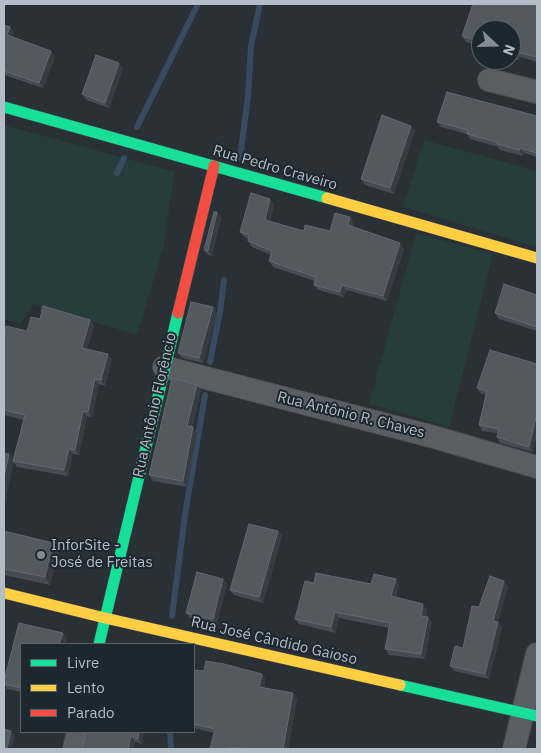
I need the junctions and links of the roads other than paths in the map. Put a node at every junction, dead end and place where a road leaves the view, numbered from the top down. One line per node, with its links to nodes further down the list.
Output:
1 (489, 80): 2 (street)
2 (537, 92)
3 (4, 107): 4 (street, Rua Pedro Craveiro)
4 (214, 166): 5 (street, Rua Pedro Craveiro); 6 (street, Rua Antônio Florêncio)
5 (537, 258)
6 (164, 367): 7 (street, Rua Antônio R. Chaves); 9 (street, Rua Antônio Florêncio)
7 (537, 467)
8 (4, 593): 9 (street, Rua José Cândido Gaioso)
9 (105, 618): 10 (street, Rua Antônio Florêncio); 12 (street, Rua José Cândido Gaioso)
10 (98, 643)
11 (537, 654): 12 (street)
12 (530, 714): 15 (street)
13 (78, 733): 14 (street)
14 (74, 749)
15 (514, 749)

